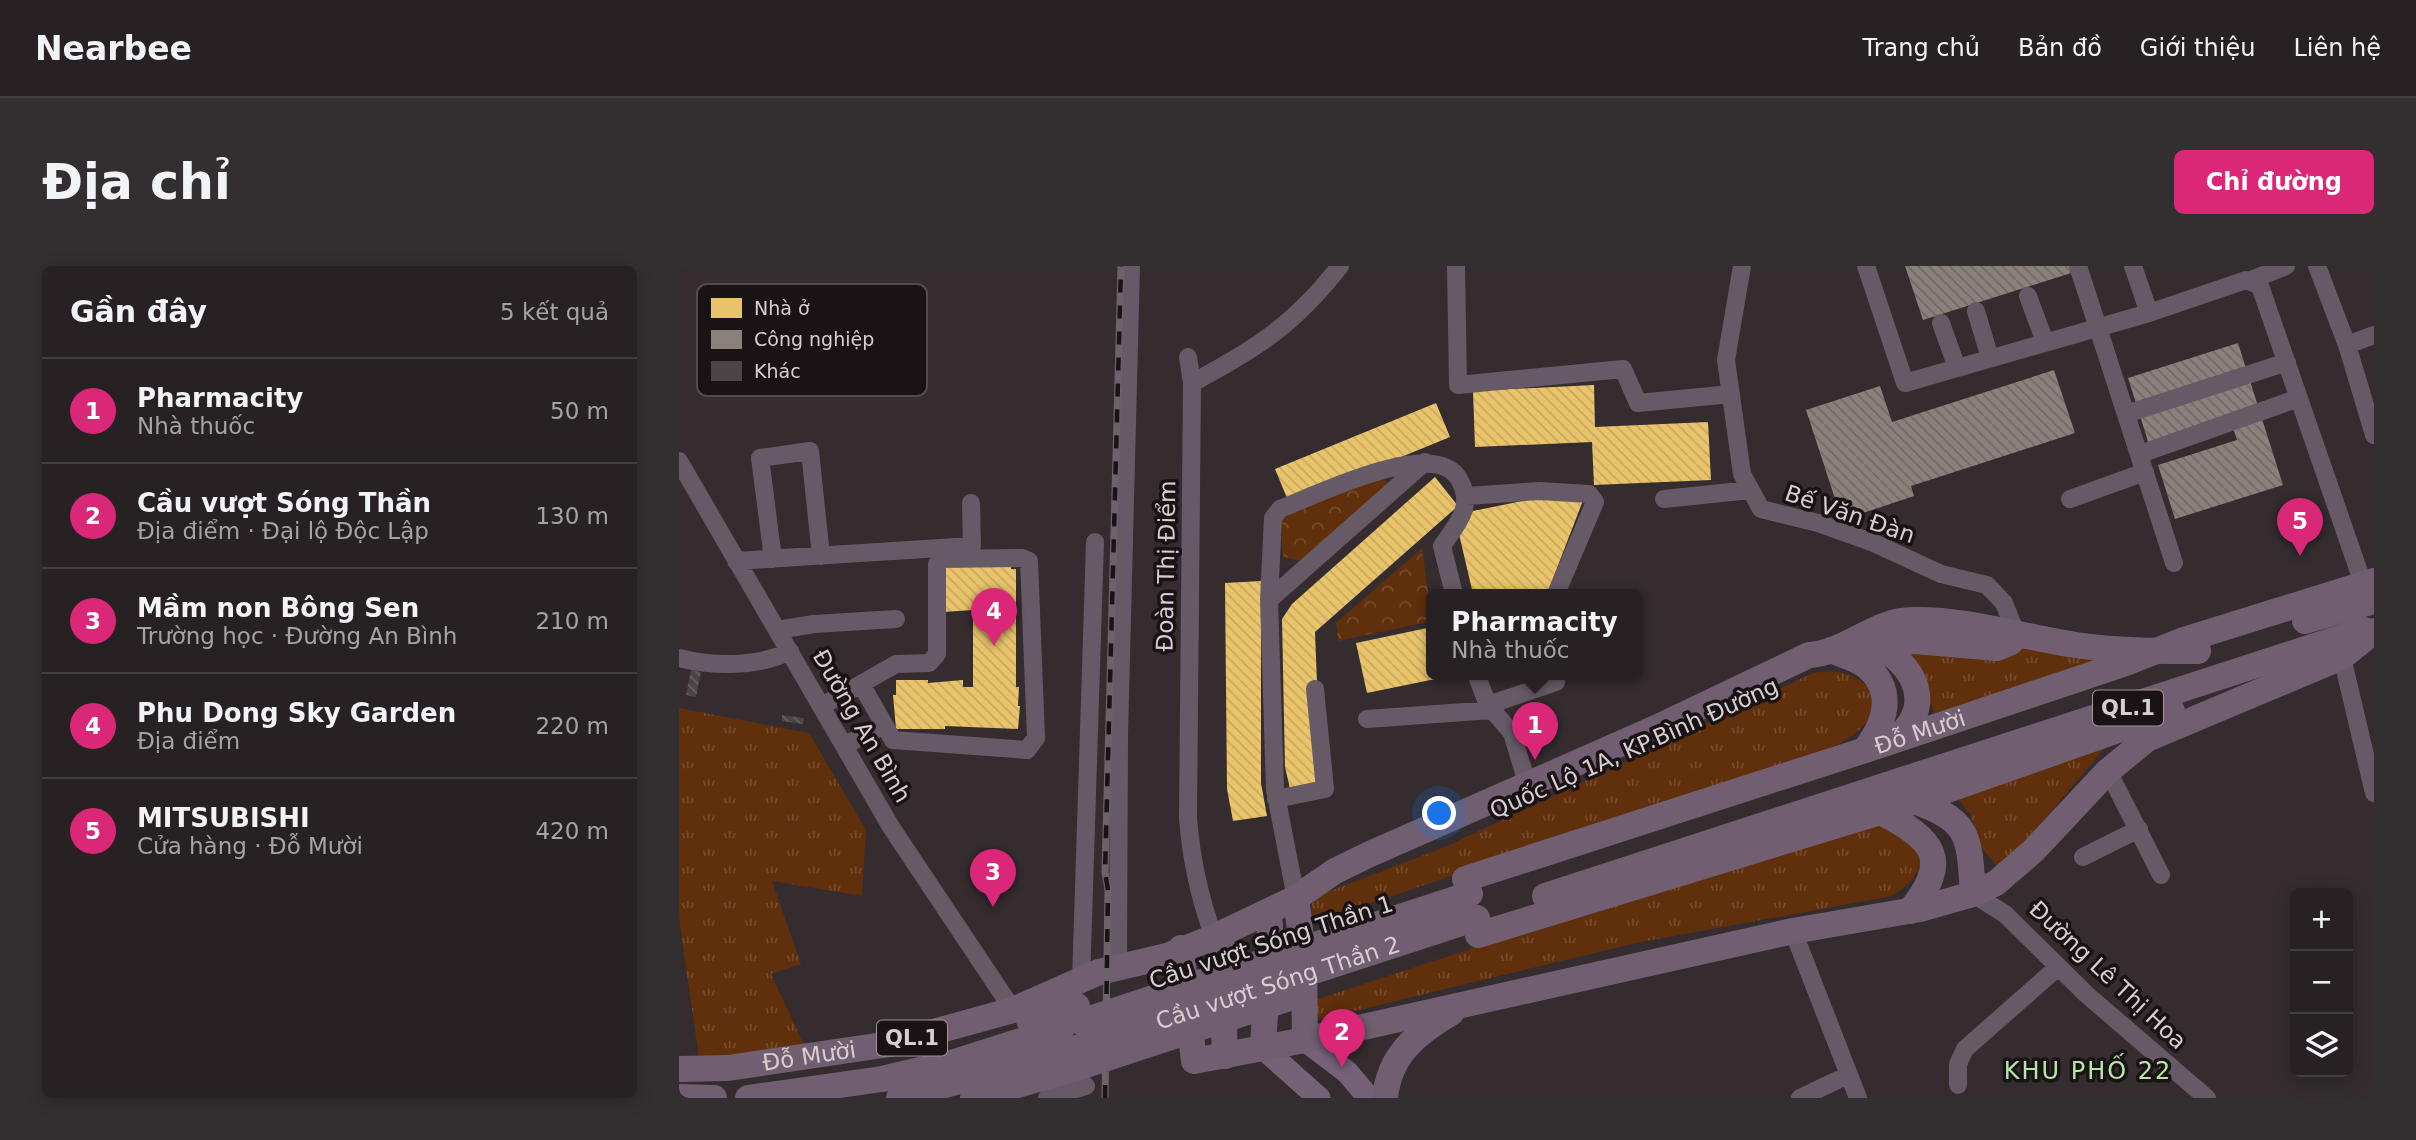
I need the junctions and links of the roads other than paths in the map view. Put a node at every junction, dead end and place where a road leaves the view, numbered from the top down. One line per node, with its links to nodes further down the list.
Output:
1 (1131, 266): 83 (street)
2 (1340, 266): 23 (street)
3 (1456, 266): 24 (street)
4 (1742, 266): 24 (street, Bế Văn Đàn)
5 (1866, 266): 22 (street)
6 (2078, 266): 15 (street)
7 (2133, 266): 13 (street)
8 (2286, 266): 10 (street)
9 (2317, 266): 18 (street)
10 (2246, 276): 13 (street); 21 (street)
11 (2028, 296): 17 (street)
12 (1976, 311): 20 (street)
13 (2149, 313): 15 (street)
14 (1941, 323): 22 (street)
15 (2095, 328): 17 (street); 26 (street)
16 (2374, 335): 18 (street)
17 (2045, 342): 20 (street)
18 (2347, 345): 27 (street)
19 (1188, 357): 23 (street, Đoàn Thị Điểm)
20 (1990, 358): 22 (street)
21 (2287, 362): 25 (street); 26 (street)
22 (1957, 368)
23 (1192, 383): 81 (street, Đoàn Thị Điểm)
24 (1731, 394): 32 (street, Bế Văn Đàn)
25 (2299, 398): 28 (street); 46 (street)
26 (2126, 414): 28 (street)
27 (2374, 435)
28 (2140, 454): 31 (street)
29 (679, 461): 40 (street, Đường An Bình)
30 (1425, 462): 33 (street); 44 (street); 44 (street)
31 (2145, 472): 35 (street); 41 (street)
32 (1750, 490): 34 (street); 48 (street, Bế Văn Đàn)
33 (1468, 496): 42 (street); 43 (street)
34 (1664, 499)
35 (2070, 499)
36 (971, 503): 38 (street)
37 (1095, 542): 87 (street)
38 (821, 556): 39 (street); 39 (street)
39 (773, 559): 40 (street)
40 (736, 561): 47 (street, Đường An Bình)
41 (2174, 563)
42 (1453, 589)
43 (1558, 589)
44 (1269, 600): 68 (street)
45 (896, 619): 47 (street)
46 (2367, 619): 50 (highway, Đỗ Mười / QL.1); 51 (highway, Đỗ Mười / QL.1); 65 (highway); 67 (street); 69 (highway, Đỗ Mười / QL.1); 70 (highway, QL.1)
47 (777, 630): 52 (street, Đường An Bình)
48 (2016, 633): 49 (highway); 50 (highway); 53 (highway)
49 (1872, 644): 53 (highway); 64 (highway)
50 (2157, 651): 51 (highway); 64 (highway, Đỗ Mười / QL.1)
51 (2198, 651): 64 (highway, Đỗ Mười / QL.1)
52 (790, 652): 54 (street); 59 (street, Đường An Bình)
53 (1826, 652): 64 (highway); 66 (highway); 74 (highway, Quốc Lộ 1A, KP.Bình Đường)
54 (679, 658)
55 (1479, 680): 60 (street)
56 (1556, 680): 60 (street)
57 (861, 684): 59 (street); 62 (street); 62 (street)
58 (1315, 689): 68 (street)
59 (822, 706): 63 (street, Đường An Bình)
60 (1490, 707): 61 (street); 66 (street)
61 (1367, 719)
62 (884, 725): 63 (street)
63 (845, 746): 86 (street, Đường An Bình)
64 (1869, 753): 77 (highway, Đỗ Mười / QL.1)
65 (2108, 771): 71 (street); 75 (highway)
66 (1527, 783): 74 (highway)
67 (2374, 793)
68 (1276, 799): 76 (street)
69 (1881, 801): 70 (highway); 77 (highway, Đỗ Mười / QL.1); 78 (highway)
70 (1916, 802): 75 (highway)
71 (2139, 829): 72 (street); 73 (street)
72 (2083, 857)
73 (2161, 875)
74 (1324, 881): 76 (highway, Đỗ Mười)
75 (1973, 894): 78 (highway); 84 (street, Đường Lê Thị Hoa)
76 (1296, 898): 79 (highway, Đỗ Mười / QL.1); 88 (highway)
77 (1472, 907): 87 (highway, Cầu vượt Sóng Thần 1 / QL.1, bridge); 87 (highway, Cầu vượt Sóng Thần 2 / QL.1, bridge)
78 (1910, 911): 80 (highway)
79 (1268, 912): 81 (highway, Đỗ Mười / QL.1); 89 (highway)
80 (1793, 931): 85 (highway); 92 (street)
81 (1218, 936): 82 (highway, Đỗ Mười / QL.1); 90 (highway)
82 (1180, 949): 83 (highway, Đỗ Mười / QL.1); 90 (highway)
83 (1126, 964): 87 (highway, Đỗ Mười / QL.1)
84 (2058, 967): 94 (street); 106 (street, Đường Lê Thị Hoa)
85 (1466, 1004): 88 (highway); 103 (highway)
86 (1013, 1010): 87 (highway, Đỗ Mười / QL.1); 91 (highway, Đỗ Mười / QL.1)
87 (1082, 1035): 93 (highway, Đỗ Mười / QL.1); 97 (highway, Đỗ Mười / QL.1); 98 (highway, Đỗ Mười / QL.1); 99 (highway, Đỗ Mười / QL.1); 100 (street)
88 (1305, 1040): 89 (highway); 102 (main road)
89 (1263, 1048): 90 (highway); 101 (main road)
90 (1225, 1056)
91 (679, 1069)
92 (1849, 1075): 104 (street); 105 (street)
93 (679, 1084)
94 (1958, 1085)
95 (679, 1097): 96 (highway)
96 (713, 1098)
97 (748, 1098)
98 (899, 1098)
99 (973, 1098)
100 (1047, 1098)
101 (1319, 1098)
102 (1369, 1098)
103 (1385, 1098)
104 (1800, 1098)
105 (1858, 1098)
106 (2207, 1098)

